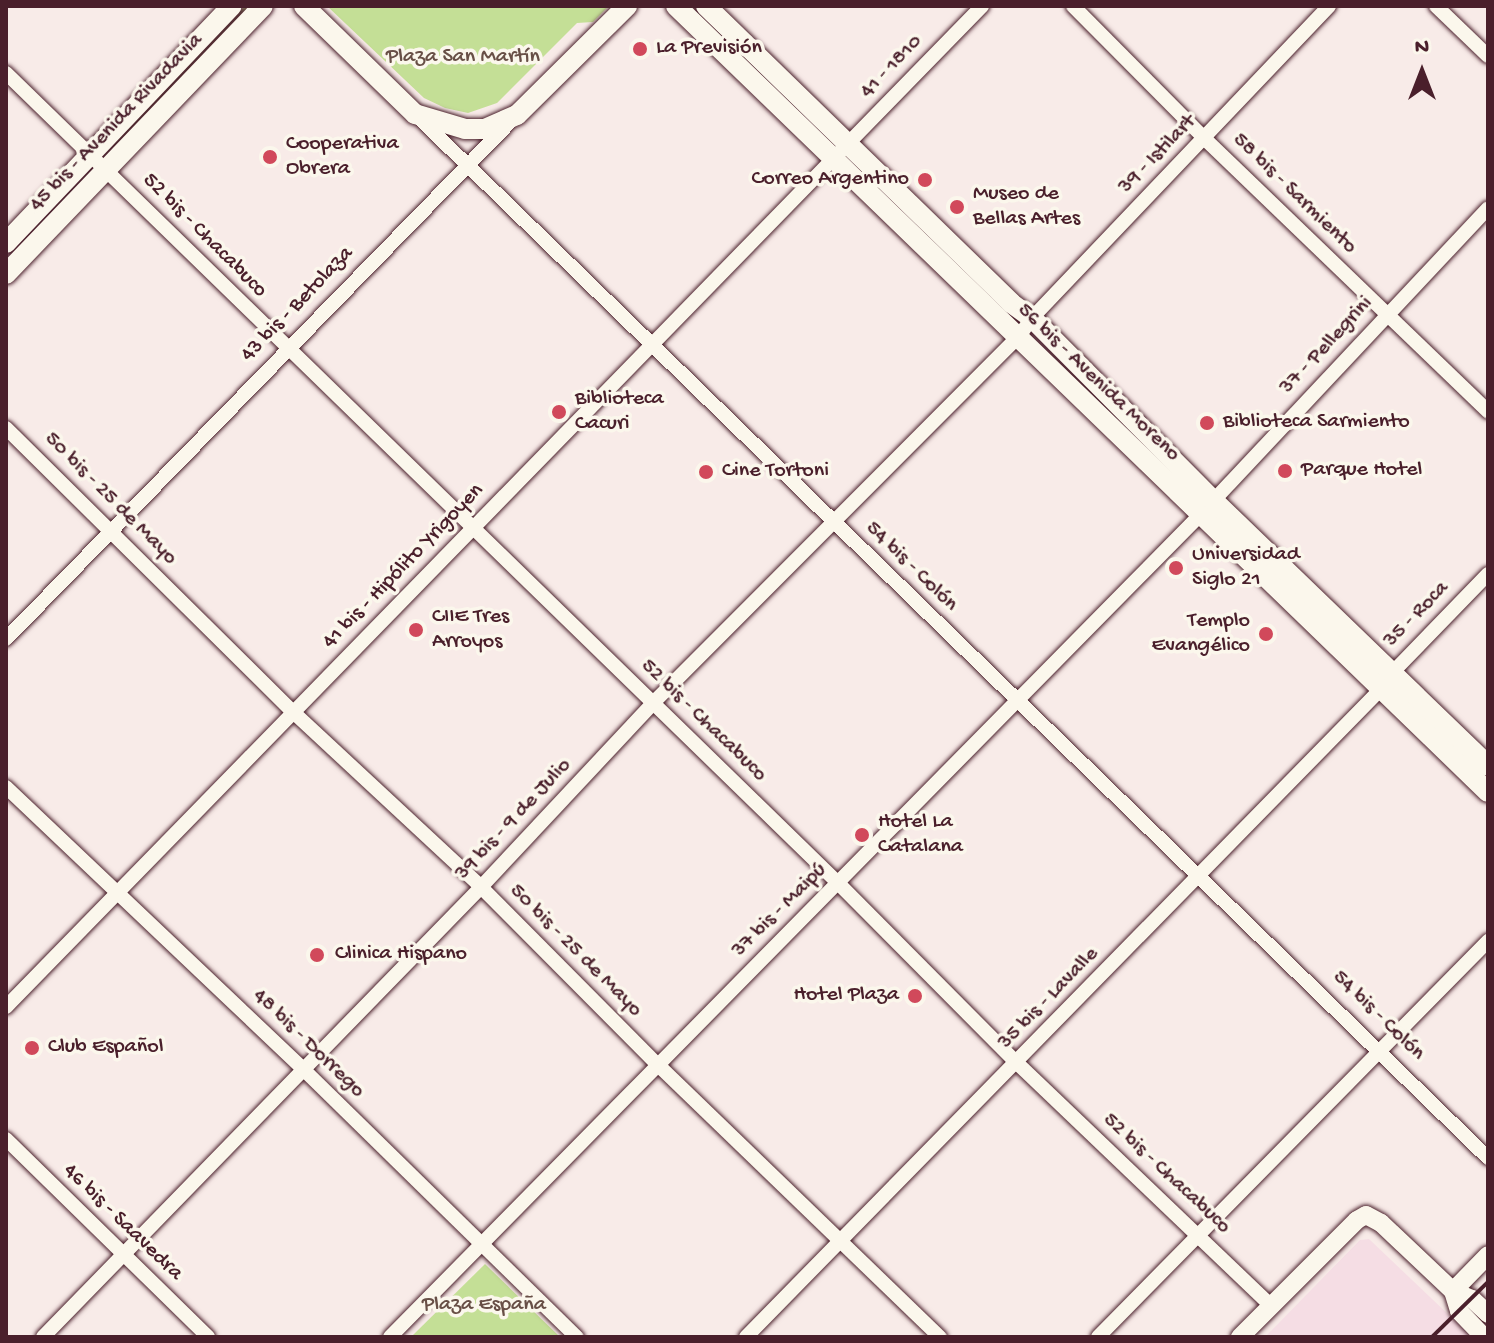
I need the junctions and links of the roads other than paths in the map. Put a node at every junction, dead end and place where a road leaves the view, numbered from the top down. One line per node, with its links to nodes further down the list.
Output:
1 (232, 6): 17 (main road, 45 bis - Avenida Rivadavia)
2 (263, 6): 19 (main road, 45 bis - Avenida Rivadavia)
3 (304, 6): 13 (main road, 54 bis - Colón)
4 (627, 6): 14 (main road, 43 bis - Betolaza)
5 (676, 6): 16 (main road, 56 bis - Avenida Moreno)
6 (706, 6): 16 (main road, 56 bis - Avenida Moreno)
7 (982, 6): 16 (street, 41 - 1810)
8 (1073, 6): 15 (street, 58 bis - Sarmiento)
9 (1329, 6): 15 (street, 39 - Istilart)
10 (1436, 6): 11 (street)
11 (1488, 56)
12 (6, 73): 17 (street, 52 bis - Chacabuco)
13 (415, 114): 14 (main road); 18 (street, 54 bis - Colón)
14 (517, 115): 18 (street, 43 bis - Betolaza)
15 (1205, 139): 23 (street, 58 bis - Sarmiento); 24 (street, 39 - Istilart)
16 (840, 150): 24 (main road, 56 bis - Avenida Moreno); 25 (street, 41 bis - Hipólito Yrigoyen)
17 (90, 154): 19 (street, 52 bis - Chacabuco); 21 (main road, 45 bis - Avenida Rivadavia)
18 (468, 167): 25 (street, 54 bis - Colón); 26 (street, 43 bis - Betolaza)
19 (105, 168): 22 (main road, 45 bis - Avenida Rivadavia); 26 (street, 52 bis - Chacabuco)
20 (1488, 208): 23 (street, 37 - Pellegrini)
21 (6, 243)
22 (6, 274)
23 (1387, 313): 27 (street, 58 bis - Sarmiento); 29 (street, 37 - Pellegrini)
24 (1026, 326): 29 (main road, 56 bis - Avenida Moreno); 30 (street, 39 bis - 9 de Julio)
25 (650, 345): 30 (street, 54 bis - Colón); 31 (street, 41 bis - Hipólito Yrigoyen)
26 (287, 349): 31 (street, 52 bis - Chacabuco); 32 (street, 43 bis - Betolaza)
27 (1488, 411)
28 (6, 428): 32 (street, 50 bis - 25 de Mayo)
29 (1206, 508): 35 (main road, 56 bis - Avenida Moreno); 36 (street, 37 bis - Maipú)
30 (831, 522): 36 (street, 54 bis - Colón); 37 (street, 39 bis - 9 de Julio)
31 (473, 528): 37 (street, 52 bis - Chacabuco); 38 (street, 41 bis - Hipólito Yrigoyen)
32 (113, 533): 34 (street, 43 bis - Betolaza); 38 (street, 50 bis - 25 de Mayo)
33 (1488, 574): 35 (street, 35 - Roca)
34 (6, 639)
35 (1386, 681): 39 (main road, 56 bis - Avenida Moreno); 41 (main road, 56 bis - Avenida Moreno); 42 (street, 35 bis - Lavalle)
36 (1014, 701): 42 (street, 54 bis - Colón); 43 (street, 37 bis - Maipú)
37 (653, 703): 43 (street, 52 bis - Chacabuco); 44 (street, 39 bis - 9 de Julio)
38 (293, 712): 44 (street, 50 bis - 25 de Mayo); 45 (street, 41 bis - Hipólito Yrigoyen)
39 (1488, 766)
40 (6, 787): 45 (street, 48 bis - Dorrego)
41 (1488, 792)
42 (1197, 876): 48 (street, 54 bis - Colón); 50 (street, 35 bis - Lavalle)
43 (839, 884): 49 (street, 37 bis - Maipú); 50 (street, 52 bis - Chacabuco)
44 (481, 887): 49 (street, 50 bis - 25 de Mayo); 51 (street, 39 bis - 9 de Julio)
45 (115, 892): 47 (street, 41 bis - Hipólito Yrigoyen); 51 (street, 48 bis - Dorrego)
46 (1488, 941): 48 (street)
47 (6, 1007)
48 (1380, 1052): 53 (street, 54 bis - Colón); 54 (street)
49 (656, 1063): 55 (street, 50 bis - 25 de Mayo); 56 (street, 37 bis - Maipú)
50 (1017, 1063): 54 (street, 52 bis - Chacabuco); 55 (street, 35 bis - Lavalle)
51 (304, 1070): 56 (street, 48 bis - Dorrego); 57 (street, 39 bis - 9 de Julio)
52 (6, 1139): 57 (street, 46 bis - Saavedra)
53 (1488, 1158)
54 (1199, 1234): 60 (street, 52 bis - Chacabuco); 68 (street)
55 (839, 1242): 66 (street, 35 bis - Lavalle); 67 (street, 50 bis - 25 de Mayo)
56 (481, 1243): 64 (street, 37 bis - Maipú); 65 (street, 48 bis - Dorrego)
57 (122, 1254): 62 (street, 39 bis - 9 de Julio); 63 (street, 46 bis - Saavedra)
58 (1488, 1255): 59 (street)
59 (1453, 1291): 60 (street); 61 (street)
60 (1270, 1305): 69 (street)
61 (1484, 1325)
62 (43, 1337)
63 (208, 1337)
64 (390, 1337)
65 (577, 1337)
66 (746, 1337)
67 (940, 1337)
68 (1098, 1337)
69 (1240, 1337)

